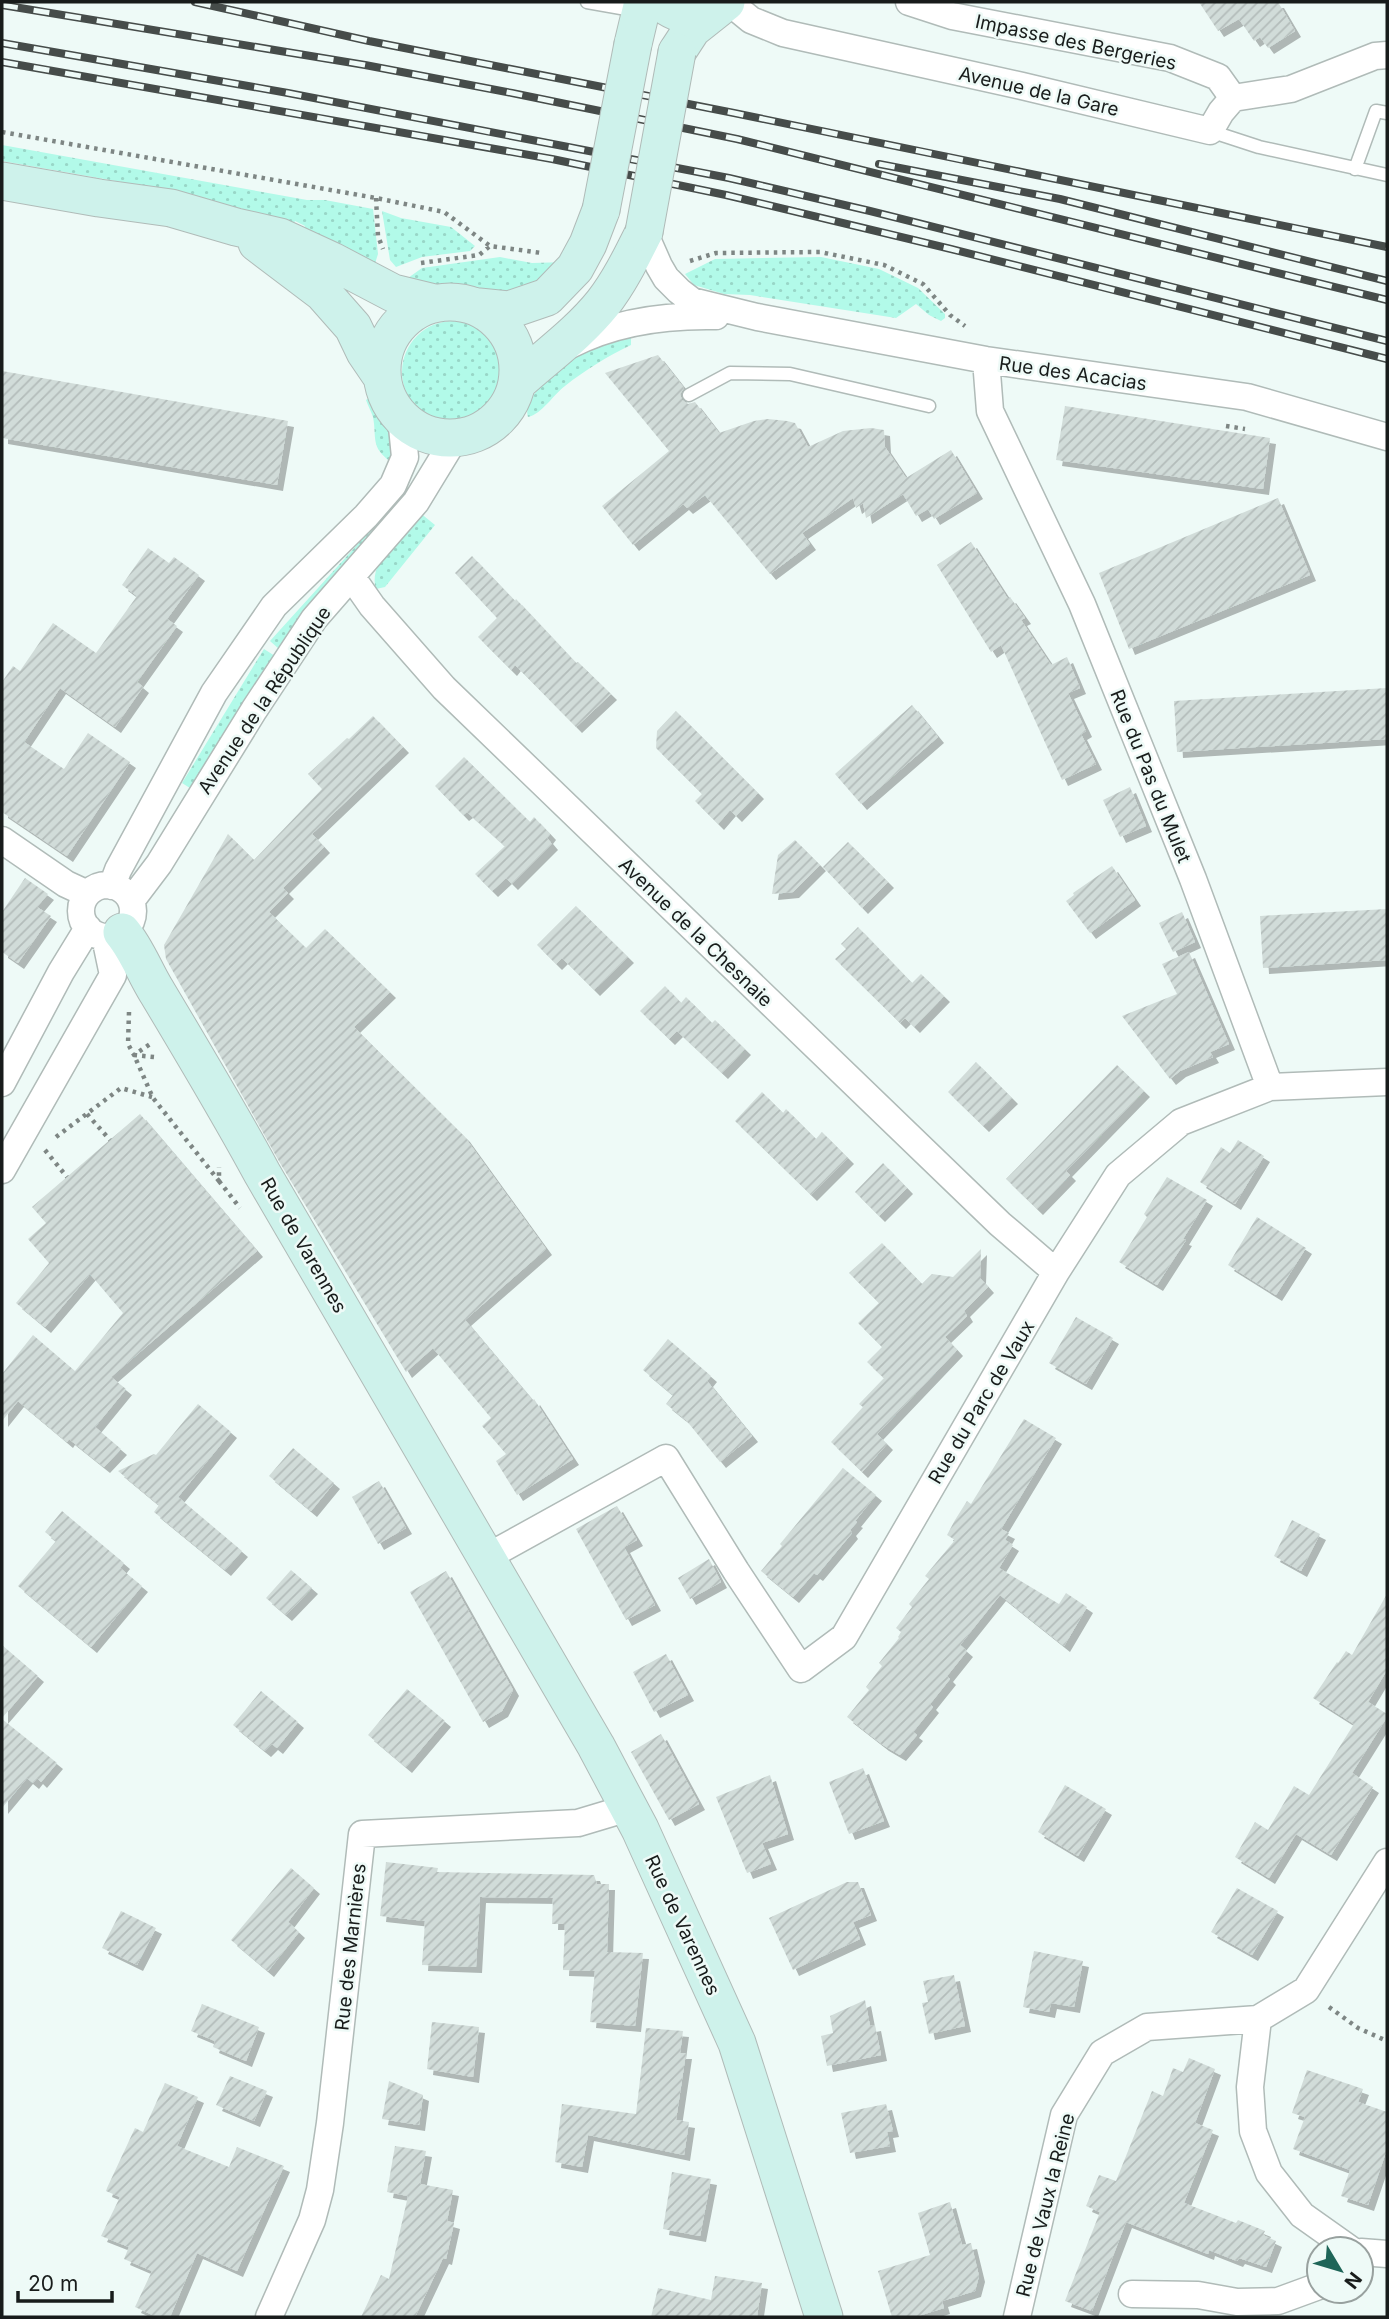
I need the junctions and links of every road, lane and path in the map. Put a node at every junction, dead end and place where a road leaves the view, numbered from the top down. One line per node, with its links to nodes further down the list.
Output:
1 (587, 2): 4 (lane)
2 (909, 2): 6 (street, Impasse des Bergeries)
3 (724, 5): 4 (main road); 8 (street, Avenue de la Gare); 15 (main road, bridge)
4 (644, 15): 16 (main road, bridge)
5 (1387, 55): 6 (street)
6 (1233, 98): 8 (street)
7 (1387, 113): 10 (lane)
8 (1210, 131): 10 (lane, Avenue de la Gare)
9 (2, 132): 13 (path)
10 (1355, 169): 11 (lane, Avenue de la Gare)
11 (1387, 174)
12 (2, 181): 14 (main road)
13 (376, 198): 16 (path); 17 (path)
14 (236, 227): 19 (main road); 25 (main road)
15 (644, 232): 18 (street, Rue des Acacias); 24 (main road)
16 (588, 244): 20 (main road)
17 (387, 258)
18 (666, 278): 21 (street, Rue des Acacias); 22 (path)
19 (434, 303): 20 (main road); 25 (main road)
20 (479, 307): 24 (main road)
21 (757, 317): 23 (street, Rue des Acacias); 24 (street, Rue des Acacias)
22 (971, 331)
23 (986, 360): 31 (street, Rue des Acacias); 41 (street, Rue du Pas du Mulet)
24 (530, 370): 32 (main road)
25 (382, 377): 28 (main road)
26 (689, 395): 27 (lane)
27 (929, 406)
28 (401, 417): 32 (main road); 35 (street, Avenue de la République)
29 (1212, 424): 30 (path)
30 (1253, 430)
31 (1387, 437)
32 (455, 438): 33 (street, Avenue de la République)
33 (349, 579): 35 (street, Avenue de la République); 52 (street, Avenue de la Chesnaie)
34 (2, 840): 35 (street)
35 (112, 917): 40 (street, Avenue de la République); 48 (street); 53 (main road, Rue de Varennes)
36 (149, 1044): 37 (path)
37 (134, 1055): 38 (path); 42 (path)
38 (152, 1056)
39 (1387, 1082): 41 (street)
40 (2, 1083)
41 (1270, 1087): 52 (street, Rue du Parc de Vaux)
42 (153, 1098): 43 (path); 50 (path)
43 (87, 1114): 44 (path); 45 (path)
44 (54, 1139)
45 (110, 1140)
46 (43, 1147): 49 (path)
47 (219, 1166): 50 (path)
48 (2, 1170)
49 (67, 1177)
50 (219, 1181): 51 (path)
51 (246, 1216)
52 (1056, 1272): 53 (street, Rue du Parc de Vaux)
53 (486, 1557): 54 (main road, Rue de Varennes)
54 (628, 1808): 62 (street, Rue des Marnières); 63 (main road, Rue de Varennes)
55 (1387, 1862): 56 (street, Rue de Vaux la Reine)
56 (1306, 1990): 57 (street, Rue de Vaux la Reine); 58 (path)
57 (1258, 2020): 59 (street); 64 (street, Rue de Vaux la Reine)
58 (1387, 2040)
59 (1330, 2235)
60 (1305, 2291): 61 (street)
61 (1132, 2294)
62 (269, 2317)
63 (824, 2317)
64 (1017, 2317)

